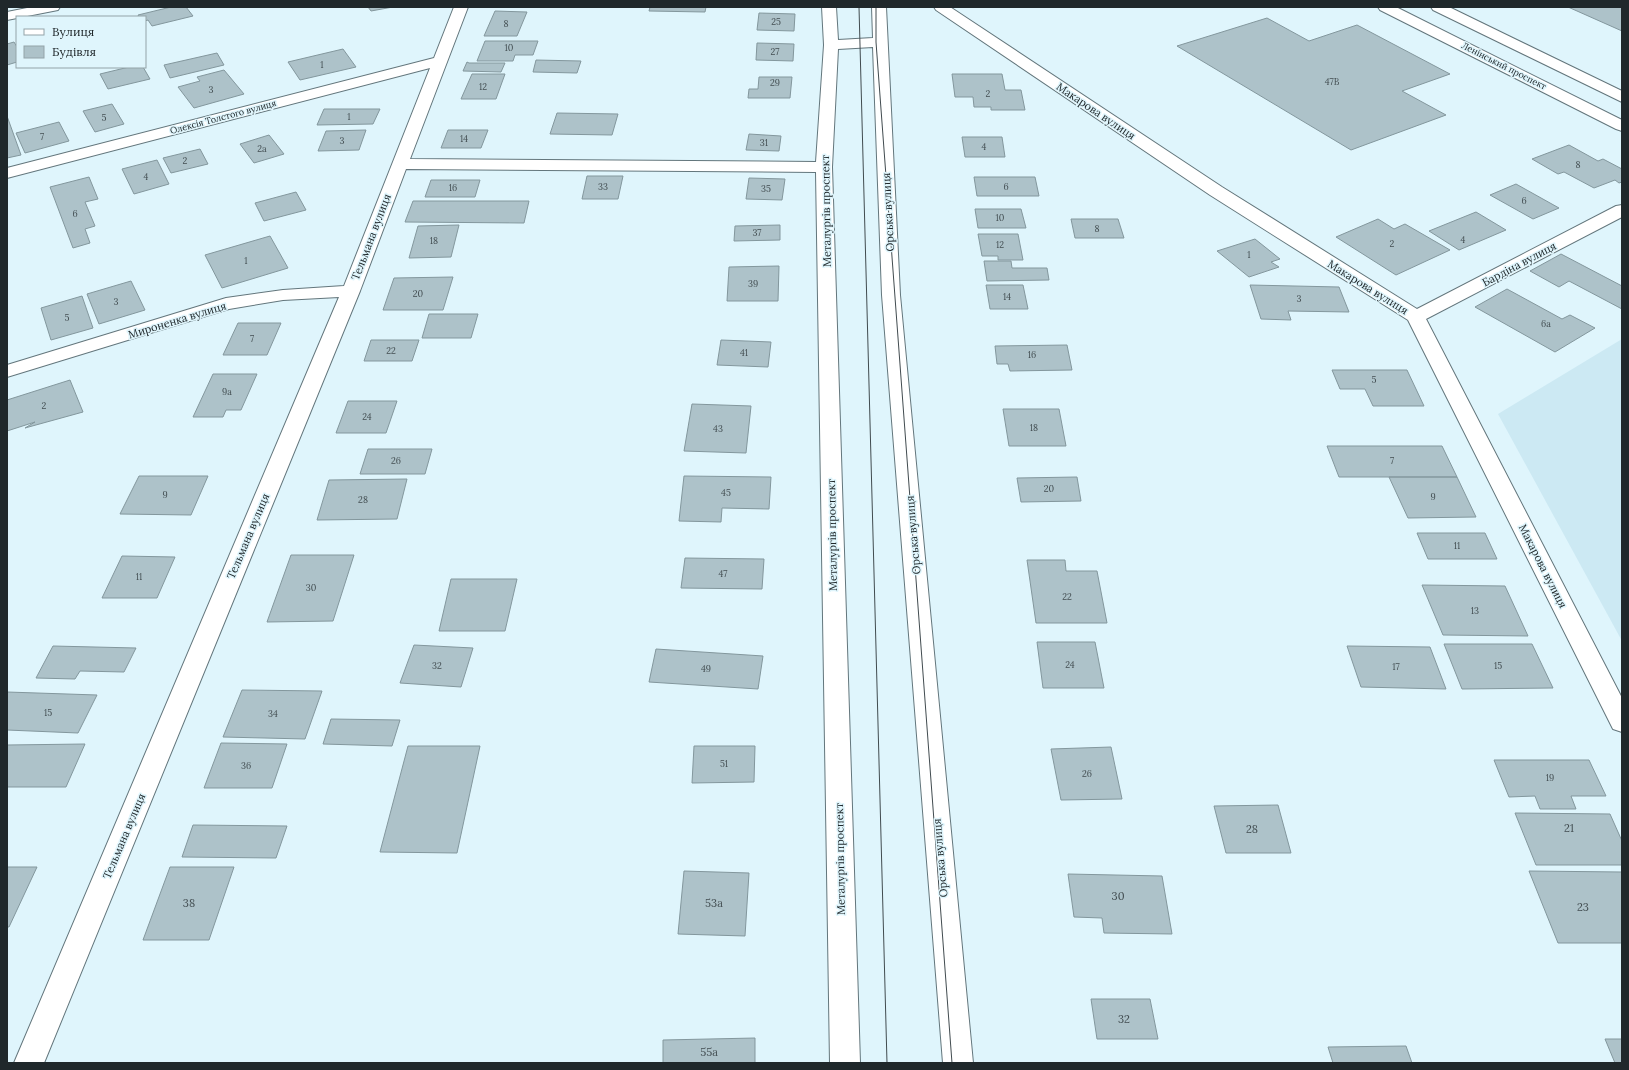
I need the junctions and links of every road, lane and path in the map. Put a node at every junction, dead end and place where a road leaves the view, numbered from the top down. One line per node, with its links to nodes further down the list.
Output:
1 (53, 7): 8 (street)
2 (461, 7): 11 (street, Тельмана вулиця)
3 (829, 7): 10 (street, Металургів проспект)
4 (879, 7): 9 (street, Орська вулиця)
5 (941, 7): 19 (street, Макарова вулиця)
6 (1385, 7): 13 (street, Ленінський проспект)
7 (1438, 7): 12 (street)
8 (7, 16)
9 (880, 42): 10 (street); 24 (street, Орська вулиця)
10 (831, 45): 15 (street, Металургів проспект)
11 (440, 61): 14 (street, Тельмана вулиця); 16 (street, Олексія Толстого вулиця)
12 (1622, 97)
13 (1622, 126)
14 (400, 164): 15 (street); 18 (street, Тельмана вулиця)
15 (824, 167): 23 (street, Металургів проспект)
16 (7, 173)
17 (1622, 210): 19 (street, Бардіна вулиця)
18 (350, 291): 20 (street, Мироненка вулиця); 22 (street, Тельмана вулиця)
19 (1416, 317): 21 (street, Макарова вулиця)
20 (7, 371)
21 (1622, 722)
22 (29, 1063)
23 (845, 1063)
24 (958, 1063)

